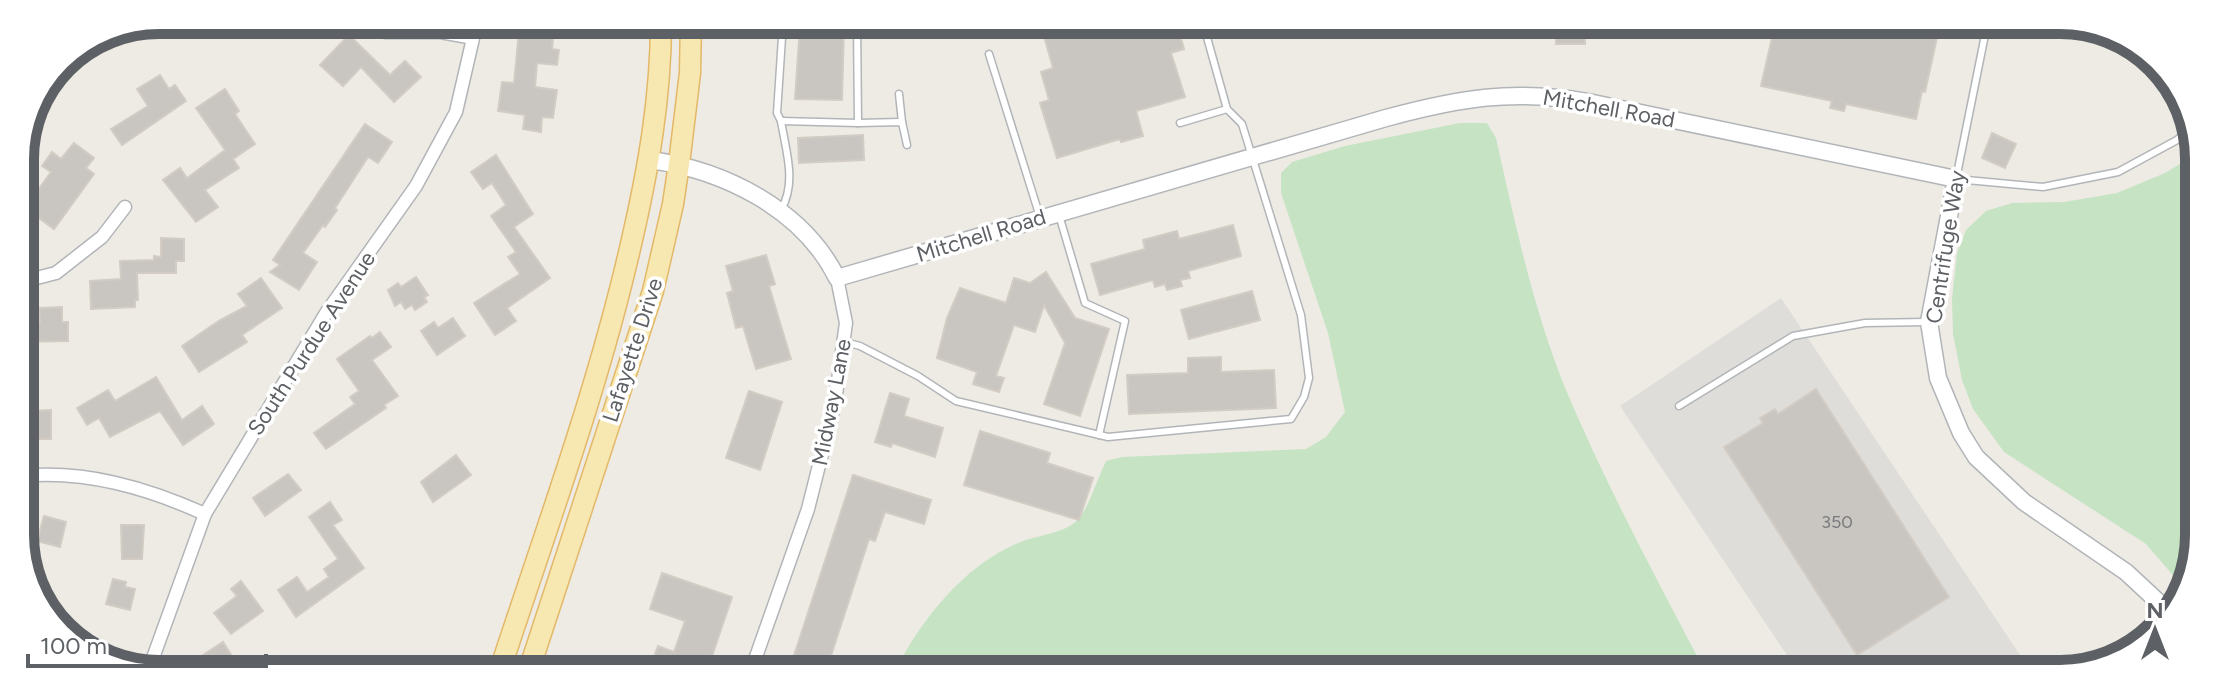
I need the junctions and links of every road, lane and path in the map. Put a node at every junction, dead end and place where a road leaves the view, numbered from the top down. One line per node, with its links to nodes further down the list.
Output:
1 (475, 34): 9 (street, South Purdue Avenue)
2 (660, 34): 20 (main road, Lafayette Drive)
3 (691, 34): 21 (main road, Lafayette Drive)
4 (782, 34): 13 (lane)
5 (857, 34): 15 (lane)
6 (1206, 34): 12 (lane)
7 (1985, 34): 22 (lane, Centrifuge Way)
8 (385, 35): 9 (lane)
9 (474, 41): 34 (street, South Purdue Avenue)
10 (989, 54): 26 (lane)
11 (899, 94): 14 (lane)
12 (1227, 109): 16 (lane); 19 (lane)
13 (781, 121): 15 (lane); 24 (lane)
14 (902, 122): 15 (lane); 18 (lane)
15 (858, 123)
16 (1180, 123)
17 (2183, 135): 22 (lane, Mitchell Road)
18 (907, 145)
19 (1251, 156): 22 (street, Mitchell Road); 25 (street, Mitchell Road); 32 (lane)
20 (650, 160): 21 (street, Midway Lane); 37 (main road, Lafayette Drive)
21 (679, 164): 24 (street, Midway Lane); 38 (main road, Lafayette Drive)
22 (1956, 179): 29 (street, Centrifuge Way)
23 (125, 207): 28 (street)
24 (781, 210): 27 (street, Midway Lane)
25 (1058, 212): 26 (street, Mitchell Road); 32 (lane)
26 (1040, 217): 27 (street, Mitchell Road)
27 (837, 278): 30 (street, Midway Lane)
28 (34, 279)
29 (1929, 322): 31 (lane); 35 (street, Centrifuge Way)
30 (845, 342): 32 (lane); 39 (street, Midway Lane)
31 (1679, 406)
32 (1099, 435)
33 (34, 475): 34 (street)
34 (205, 514): 36 (street, South Purdue Avenue)
35 (2145, 590)
36 (152, 660)
37 (503, 660)
38 (532, 660)
39 (755, 660)

